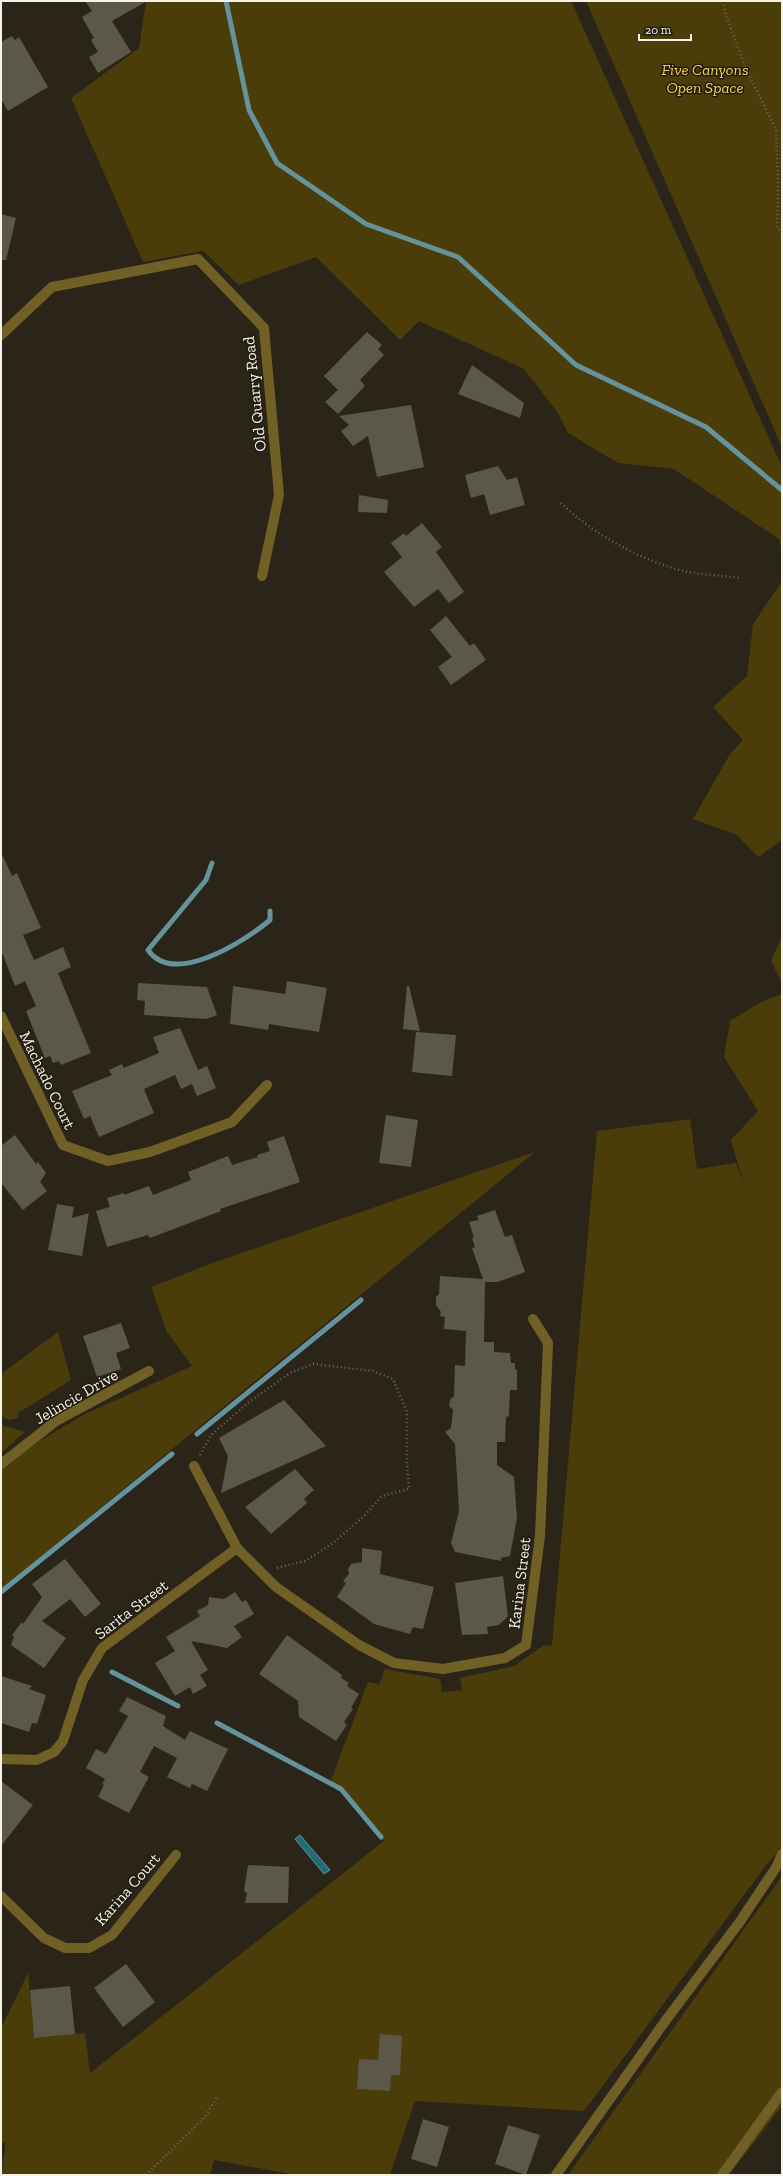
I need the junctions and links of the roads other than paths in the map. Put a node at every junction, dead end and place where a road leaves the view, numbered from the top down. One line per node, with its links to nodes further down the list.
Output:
1 (1, 335): 2 (street, Old Quarry Road)
2 (262, 576)
3 (1, 1016): 4 (street, Machado Court)
4 (267, 1085)
5 (533, 1319): 9 (street, Karina Street)
6 (149, 1371): 7 (street, Jelincic Drive)
7 (1, 1464)
8 (194, 1466): 9 (street, Karina Street)
9 (237, 1548): 10 (street, Sarita Street)
10 (1, 1759)
11 (782, 1854): 15 (street)
12 (176, 1855): 13 (street, Karina Court)
13 (1, 1896)
14 (782, 2092): 16 (street)
15 (556, 2175)
16 (722, 2175)

